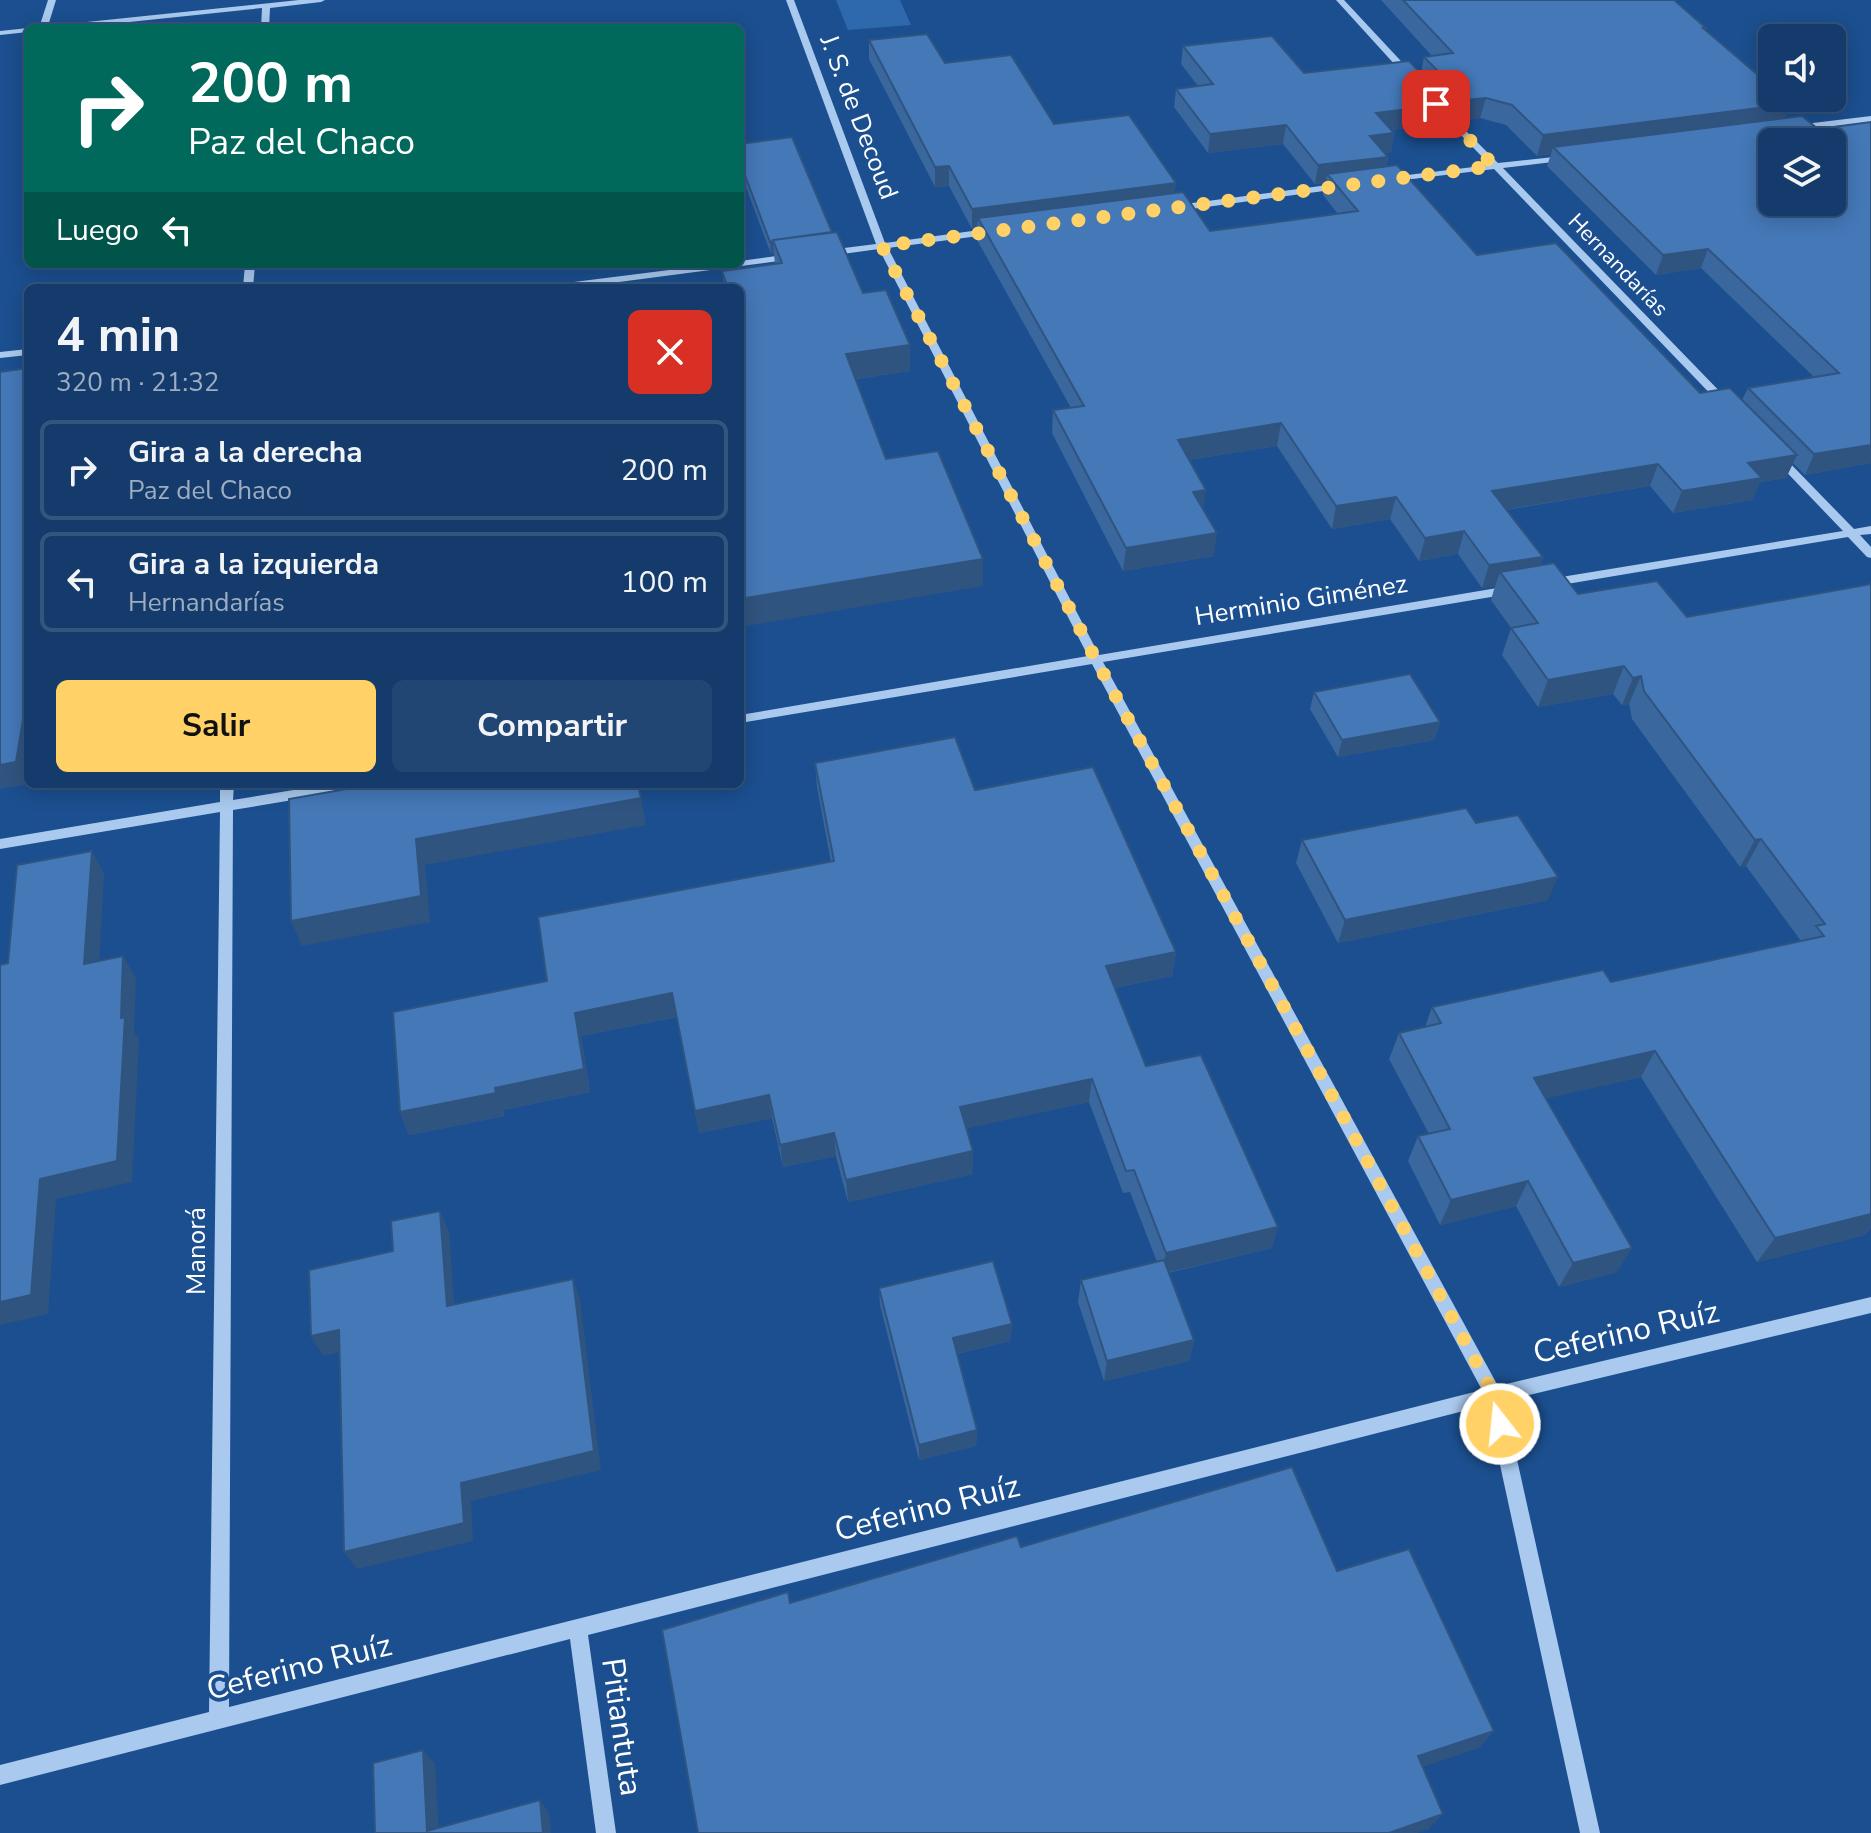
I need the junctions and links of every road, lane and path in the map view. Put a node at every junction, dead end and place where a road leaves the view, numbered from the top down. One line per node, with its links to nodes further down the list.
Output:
1 (52, 0): 6 (street)
2 (321, 0): 5 (street)
3 (790, 0): 21 (street, J. S. de Decoud)
4 (1340, 0): 11 (street)
5 (266, 6): 7 (street); 8 (street)
6 (44, 24)
7 (88, 24)
8 (265, 24)
9 (24, 30): 10 (street)
10 (0, 33)
11 (1422, 89)
12 (1433, 100): 16 (street, Hernandarías)
13 (1871, 119): 14 (street)
14 (1800, 128)
15 (1572, 156): 16 (street)
16 (1494, 166): 17 (street); 29 (street, Hernandarías)
17 (1386, 180)
18 (1355, 184): 19 (street)
19 (1168, 209)
20 (1009, 229): 21 (street)
21 (882, 246): 22 (street); 36 (street, J. S. de Decoud)
22 (819, 254)
23 (803, 256): 24 (street)
24 (744, 263)
25 (708, 268): 26 (street)
26 (582, 284)
27 (24, 352): 28 (street)
28 (0, 355)
29 (1732, 411)
30 (1765, 444): 32 (street)
31 (1871, 530): 32 (street)
32 (1852, 533): 33 (street); 34 (street)
33 (1871, 554)
34 (1536, 585)
35 (1520, 588): 36 (street, Herminio Giménez)
36 (1095, 658): 37 (street, Herminio Giménez); 43 (street, J. S. de Decoud)
37 (744, 718)
38 (227, 788): 40 (street, Manorá)
39 (335, 788): 40 (street)
40 (226, 807): 41 (street); 45 (street, Manorá)
41 (0, 844)
42 (1871, 1305): 43 (street, Ceferino Ruíz)
43 (1494, 1395): 44 (street, Ceferino Ruíz); 48 (street, J. S. de Decoud)
44 (578, 1629): 45 (street, Ceferino Ruíz); 47 (street, Pitiantuta)
45 (219, 1718): 46 (street, Ceferino Ruíz)
46 (0, 1775)
47 (606, 1833)
48 (1590, 1833)

